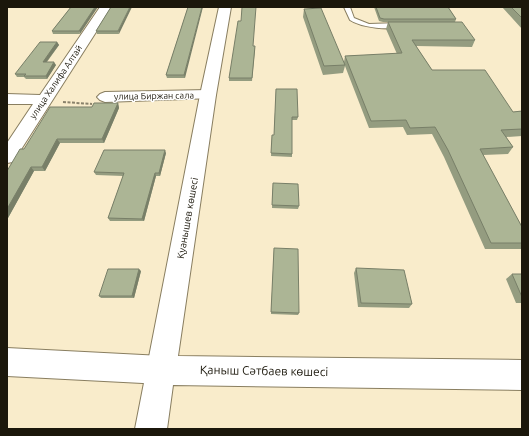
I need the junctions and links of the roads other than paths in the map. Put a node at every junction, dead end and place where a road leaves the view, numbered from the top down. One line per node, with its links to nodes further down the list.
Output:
1 (106, 7): 8 (street, улица Халифа Алтай)
2 (225, 7): 5 (street, Қуанышев көшесі)
3 (347, 7): 4 (lane)
4 (409, 25)
5 (208, 95): 6 (street, улица Биржан сала); 11 (street, Қуанышев көшесі)
6 (105, 97)
7 (7, 99): 8 (street)
8 (44, 100): 9 (street, улица Халифа Алтай)
9 (7, 157)
10 (7, 362): 11 (street, Қаныш Сәтбаев көшесі)
11 (162, 370): 12 (street, Қаныш Сәтбаев көшесі); 13 (street, Қуанышев көшесі)
12 (522, 375)
13 (151, 429)

